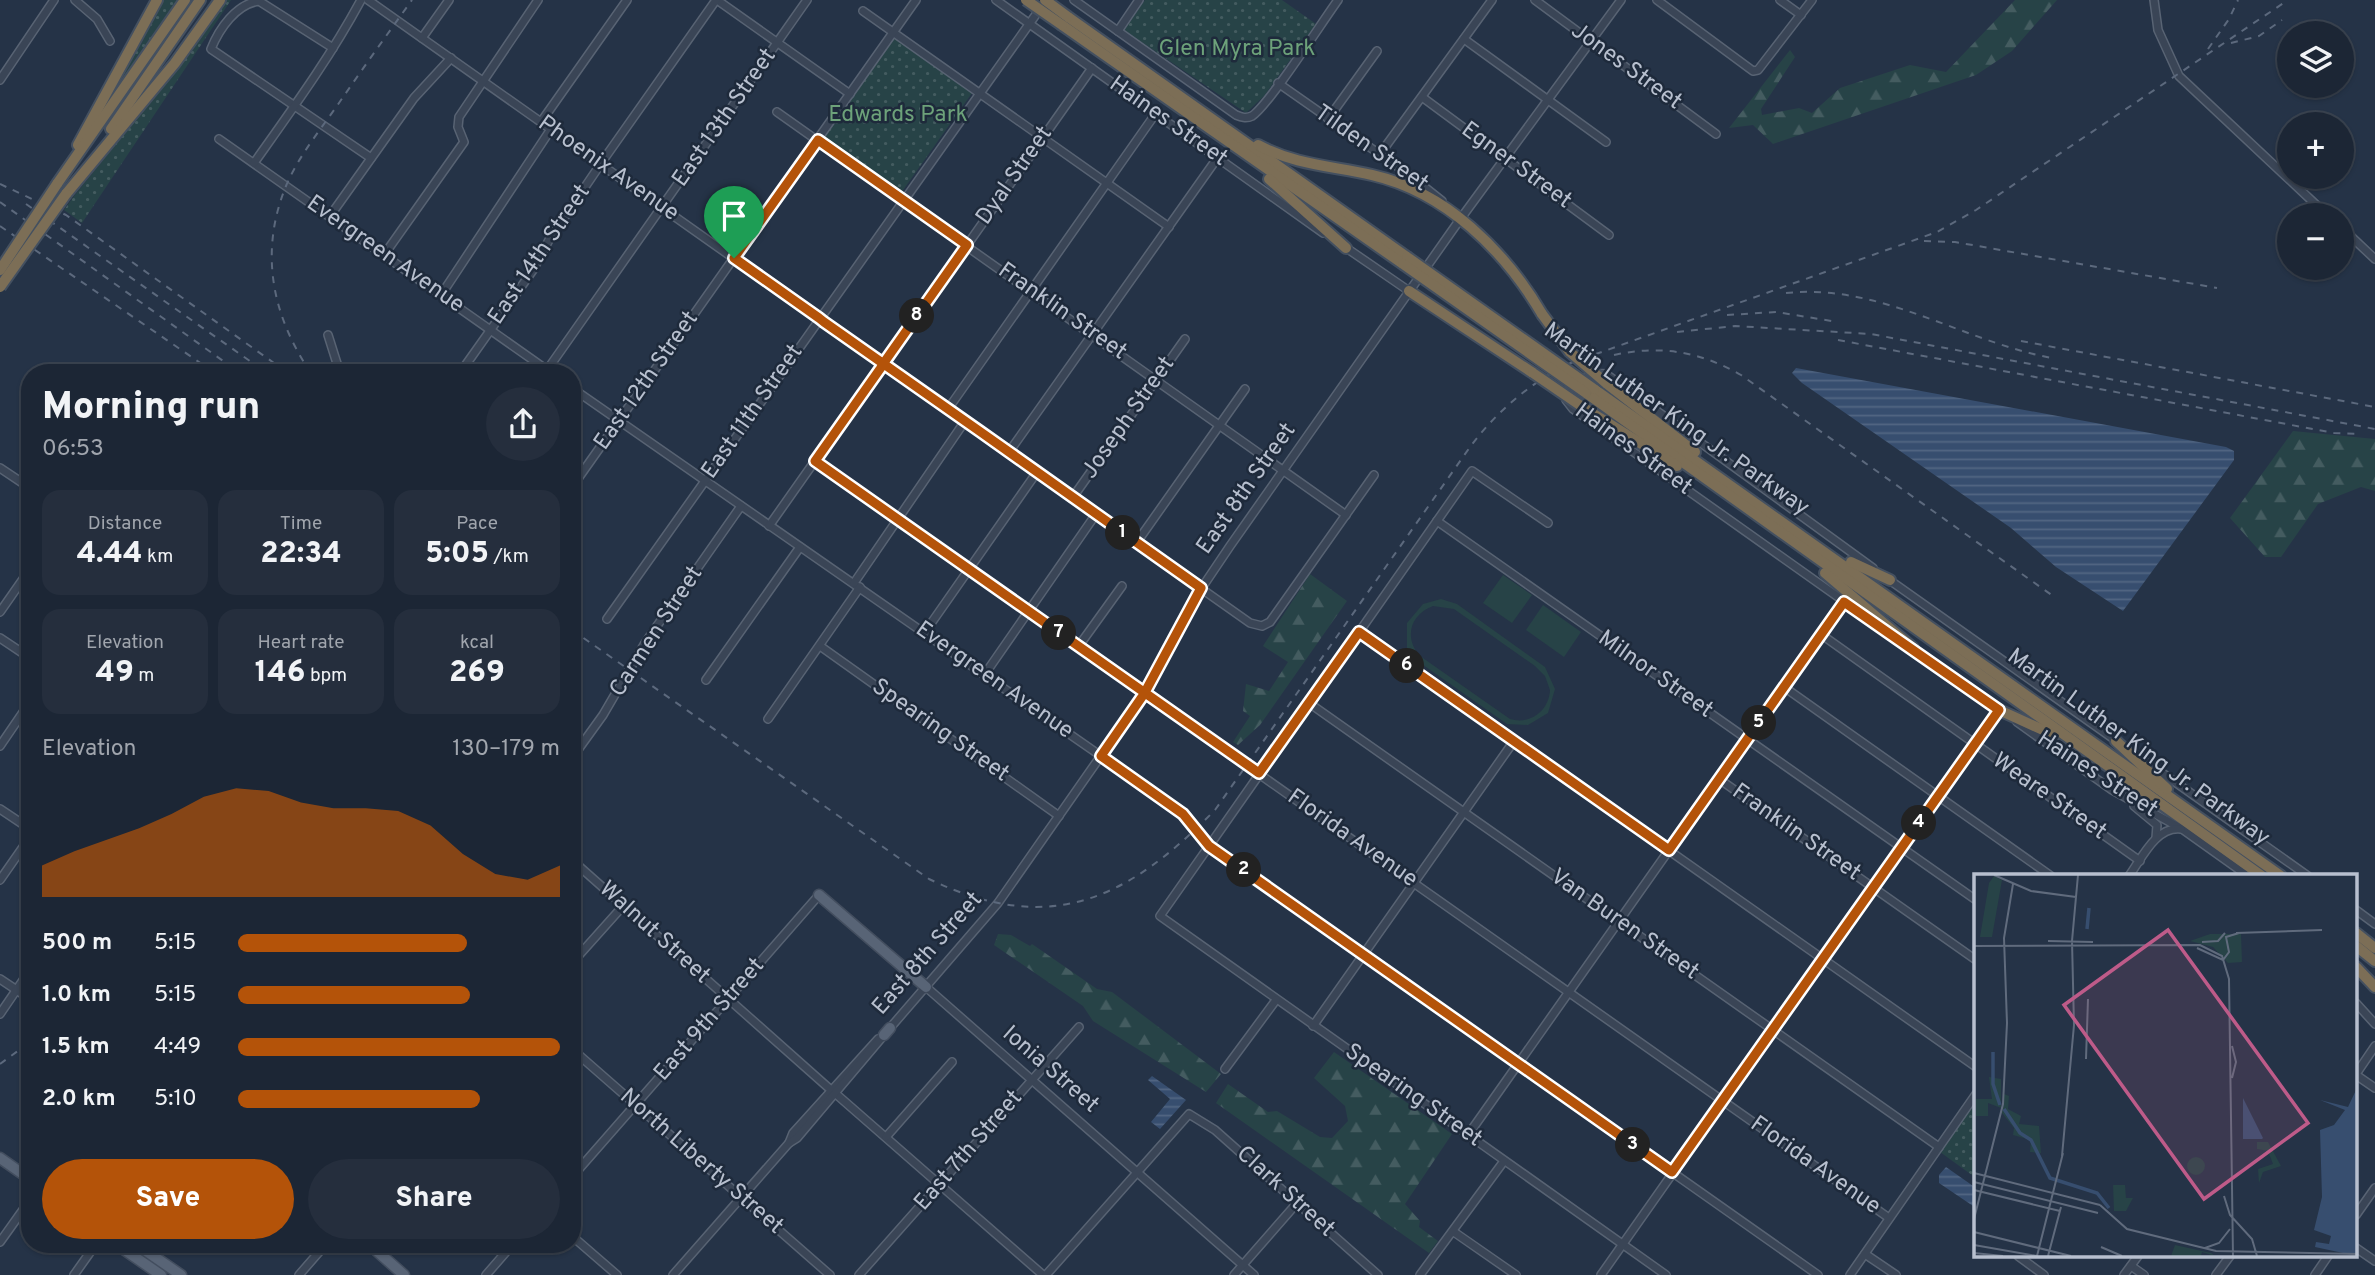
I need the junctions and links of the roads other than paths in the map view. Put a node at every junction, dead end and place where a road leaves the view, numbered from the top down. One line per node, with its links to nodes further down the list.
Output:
1 (54, 0): 43 (street)
2 (75, 0): 36 (street)
3 (157, 0): 70 (highway)
4 (186, 0): 70 (highway)
5 (200, 0): 71 (highway)
6 (220, 0): 71 (highway)
7 (361, 0): 39 (street)
8 (368, 0): 34 (street, Phoenix Avenue)
9 (449, 0): 34 (street)
10 (538, 0): 44 (street)
11 (627, 0): 55 (street)
12 (717, 0): 38 (street); 68 (street, East 14th Street)
13 (807, 0): 38 (street, East 13th Street)
14 (916, 0): 33 (street, East 12th Street)
15 (996, 0): 31 (street, Haines Street)
16 (1026, 0): 30 (highway, Martin Luther King Jr. Parkway, bridge)
17 (1046, 0): 30 (highway, Martin Luther King Jr. Parkway, bridge); 31 (street, East 11th Street)
18 (1074, 0): 32 (street, Haines Street)
19 (1139, 0): 32 (street)
20 (1338, 0): 45 (street, Haines Street)
21 (1535, 0): 37 (street, Jones Street)
22 (1621, 0): 37 (street, East 8th Street)
23 (1657, 0): 29 (street)
24 (1780, 0): 29 (street)
25 (1812, 0): 29 (street)
26 (2154, 0): 73 (street)
27 (1488, 1): 35 (street)
28 (863, 11): 33 (street)
29 (1801, 15)
30 (1065, 21): 53 (highway, Martin Luther King Jr. Parkway); 62 (highway, Martin Luther King Jr. Parkway)
31 (1029, 24): 42 (street, Haines Street); 47 (street, East 11th Street)
32 (1118, 31): 45 (street, Haines Street)
33 (893, 33): 46 (street, East 12th Street); 47 (street)
34 (422, 38): 41 (street, Phoenix Avenue)
35 (1464, 39): 48 (street); 49 (street)
36 (110, 41)
37 (1591, 41): 49 (street, East 8th Street); 57 (street, Jones Street)
38 (777, 43): 46 (street); 74 (street, East 13th Street)
39 (333, 48): 50 (street); 50 (street)
40 (1377, 51): 54 (street)
41 (451, 58): 44 (street, Phoenix Avenue); 65 (street)
42 (1092, 68): 52 (street, Haines Street); 58 (street, Dyal Street)
43 (0, 80)
44 (483, 81): 55 (street, Phoenix Avenue); 82 (street)
45 (1278, 83): 54 (street, Tilden Street)
46 (850, 94): 60 (street, East 12th Street)
47 (979, 94): 58 (street); 72 (street, East 11th Street)
48 (1422, 97): 63 (street); 66 (street, Egner Street)
49 (1548, 100): 61 (street); 66 (street, East 8th Street)
50 (295, 106): 65 (street); 67 (street)
51 (778, 112): 60 (street, Franklin Street)
52 (1156, 113): 64 (street, Haines Street); 69 (street)
53 (1210, 117): 76 (highway); 85 (highway, Martin Luther King Jr. Parkway)
54 (1328, 119): 63 (street, Tilden Street)
55 (541, 122): 56 (street, Phoenix Avenue)
56 (551, 129): 68 (street, Phoenix Avenue); 90 (street)
57 (1716, 134)
58 (1042, 138): 69 (street); 80 (street, Dyal Street)
59 (219, 139): 67 (street, Evergreen Avenue)
60 (818, 140): 72 (street, Franklin Street); 83 (street, East 12th Street)
61 (1606, 142)
62 (1242, 153): 81 (highway); 85 (highway, Martin Luther King Jr. Parkway)
63 (1380, 154): 76 (street, Tilden Street)
64 (1218, 157): 77 (street); 81 (street, Haines Street)
65 (371, 158): 75 (street)
66 (1505, 158): 76 (street, East 8th Street); 78 (street, Egner Street)
67 (254, 163): 75 (street, Evergreen Avenue)
68 (601, 164): 74 (street, Phoenix Avenue); 92 (street, East 14th Street)
69 (1107, 183): 77 (street); 88 (street)
70 (57, 184): 86 (highway, bridge)
71 (65, 194): 87 (highway, bridge)
72 (903, 200): 80 (street, Franklin Street); 91 (street, East 11th Street)
73 (2314, 203)
74 (662, 207): 83 (street, Phoenix Avenue); 99 (street, East 13th Street)
75 (330, 216): 82 (street, Evergreen Avenue)
76 (1460, 219): 89 (street, East 8th Street); 114 (highway, bridge)
77 (1169, 227): 93 (street)
78 (1609, 235)
79 (2354, 240): 84 (street)
80 (967, 245): 88 (street, Franklin Street); 100 (street, Dyal Street)
81 (1346, 248): 89 (street, Haines Street)
82 (384, 255): 90 (street, Evergreen Avenue)
83 (734, 258): 91 (street, Phoenix Avenue); 106 (street, East 12th Street)
84 (2375, 260)
85 (1405, 261): 103 (highway, Martin Luther King Jr. Parkway, bridge)
86 (0, 270)
87 (0, 287)
88 (1031, 290): 93 (street, Franklin Street); 105 (street)
89 (1409, 291): 112 (street, East 8th Street); 123 (highway, bridge)
90 (441, 295): 92 (street, Evergreen Avenue)
91 (819, 318): 100 (street, Phoenix Avenue); 118 (street, East 11th Street)
92 (491, 331): 97 (street, East 14th Street); 98 (street, Evergreen Avenue)
93 (1093, 334): 101 (street, Franklin Street); 109 (street)
94 (328, 335): 96 (street)
95 (1185, 339): 101 (street, Joseph Street)
96 (337, 364)
97 (467, 364)
98 (537, 364)
99 (554, 364)
100 (883, 364): 105 (street, Phoenix Avenue); 110 (street, Dyal Street)
101 (1156, 379): 108 (street, Franklin Street); 120 (street, Joseph Street)
102 (1245, 389): 108 (street)
103 (1590, 391): 114 (highway, Martin Luther King Jr. Parkway); 123 (highway, Martin Luther King Jr. Parkway)
104 (581, 394): 106 (street, Evergreen Avenue)
105 (948, 409): 107 (street, Phoenix Avenue)
106 (619, 421): 115 (street, East 12th Street); 118 (street, Evergreen Avenue)
107 (965, 421): 109 (street, Phoenix Avenue); 125 (street)
108 (1220, 425): 112 (street, Franklin Street); 131 (street)
109 (1009, 452): 113 (street, Phoenix Avenue)
110 (815, 461): 125 (street, Florida Avenue); 128 (street, Dyal Street)
111 (3, 469): 117 (street); 119 (street)
112 (1283, 471): 124 (street, Franklin Street); 138 (street, East 8th Street)
113 (1037, 472): 120 (street, Phoenix Avenue); 133 (street)
114 (1713, 472): 130 (highway, Martin Luther King Jr. Parkway)
115 (581, 474)
116 (1374, 475): 124 (street)
117 (0, 478)
118 (704, 480): 121 (street, Evergreen Avenue); 142 (street, East 11th Street)
119 (21, 482)
120 (1073, 497): 122 (street, Phoenix Avenue)
121 (741, 506): 128 (street, Evergreen Avenue); 164 (street, Carmen Street)
122 (1096, 514): 131 (street, Phoenix Avenue); 140 (street)
123 (1753, 514): 129 (highway, Martin Luther King Jr. Parkway)
124 (1346, 515): 138 (street, Phoenix Avenue)
125 (897, 519): 133 (street, Florida Avenue); 136 (street)
126 (1437, 521): 127 (street); 144 (street); 159 (street, Milnor Street)
127 (1548, 523)
128 (769, 526): 132 (street, Evergreen Avenue)
129 (1780, 534): 149 (highway); 166 (highway, Martin Luther King Jr. Parkway)
130 (1804, 536): 134 (highway); 174 (highway, Martin Luther King Jr. Parkway)
131 (1136, 542): 138 (street, Phoenix Avenue)
132 (800, 547): 136 (street, Evergreen Avenue); 152 (street)
133 (968, 569): 140 (street, Florida Avenue); 143 (street)
134 (1890, 580): 139 (street, Haines Street); 161 (street, Haines Street)
135 (21, 582): 141 (street)
136 (857, 585): 143 (street, Evergreen Avenue); 147 (street)
137 (1122, 586): 148 (street)
138 (1201, 588): 154 (street, East 8th Street)
139 (1844, 602): 145 (street); 149 (street, Haines Street)
140 (1028, 611): 148 (street, Florida Avenue); 151 (street)
141 (0, 612)
142 (607, 619)
143 (925, 632): 151 (street, Evergreen Avenue)
144 (1359, 632): 155 (street); 160 (street)
145 (1822, 635): 153 (street); 162 (street, Weare Street)
146 (0, 638): 150 (street)
147 (820, 646): 158 (street); 173 (street, Spearing Street)
148 (1078, 647): 154 (street, Florida Avenue)
149 (1913, 648): 156 (street, Haines Street)
150 (21, 652)
151 (985, 674): 165 (street, Evergreen Avenue)
152 (706, 681)
153 (1784, 687): 159 (street); 170 (street)
154 (1144, 694): 165 (street, East 8th Street); 167 (street, Florida Avenue)
155 (1309, 703): 167 (street); 172 (street, Van Buren Street)
156 (1999, 710): 162 (street); 166 (highway); 169 (street, Haines Street)
157 (21, 715): 163 (street)
158 (768, 719)
159 (1747, 740): 168 (street); 179 (street, Milnor Street)
160 (1514, 741): 172 (street); 181 (street)
161 (2116, 741): 174 (highway); 189 (street, Haines Street)
162 (1975, 744): 170 (street); 182 (street, Weare Street)
163 (0, 746)
164 (581, 746)
165 (1101, 756): 173 (street, East 8th Street); 178 (street, Evergreen Avenue)
166 (2098, 760): 187 (highway, Martin Luther King Jr. Parkway)
167 (1259, 773): 178 (street); 191 (street, Florida Avenue)
168 (1719, 779): 181 (street); 192 (street, Franklin Street)
169 (2112, 790): 176 (street, Haines Street); 177 (street)
170 (1937, 796): 179 (street); 184 (street)
171 (0, 809): 175 (street)
172 (1465, 813): 191 (street); 197 (street, Van Buren Street)
173 (1059, 816): 211 (street, East 8th Street)
174 (2198, 817): 188 (highway, Martin Luther King Jr. Parkway)
175 (21, 823)
176 (2182, 829): 177 (street); 186 (street, Haines Street)
177 (2155, 839): 182 (street)
178 (1209, 846): 203 (street, Evergreen Avenue); 216 (street, Spearing Street)
179 (1902, 847): 192 (street); 194 (street, Milnor Street)
180 (21, 849): 190 (street)
181 (1669, 850): 197 (street); 204 (street)
182 (2140, 861): 185 (street)
183 (581, 868): 195 (street, Walnut Street)
184 (2047, 874)
185 (2130, 874)
186 (2245, 874)
187 (2259, 874)
188 (2278, 874)
189 (2305, 874)
190 (0, 880)
191 (1414, 883): 203 (street); 213 (street, Florida Avenue)
192 (1873, 888): 204 (street); 205 (street, Franklin Street)
193 (819, 895): 211 (main road, Ionia Street); 215 (street, East 9th Street)
194 (1974, 899)
195 (623, 906): 202 (street); 215 (street, Walnut Street)
196 (2358, 911): 198 (street)
197 (1618, 922): 213 (street); 222 (street, Van Buren Street)
198 (2375, 923)
199 (2358, 935): 200 (highway)
200 (2374, 947)
201 (2358, 948): 206 (highway)
202 (581, 954)
203 (1364, 955): 220 (street); 226 (street, Evergreen Avenue)
204 (1823, 959): 222 (street); 227 (street)
205 (1974, 959)
206 (2375, 961)
207 (2358, 969): 210 (highway)
208 (0, 979): 212 (street)
209 (21, 983): 212 (street)
210 (2375, 987)
211 (926, 988): 231 (street, Ionia Street); 233 (street, East 8th Street)
212 (16, 990): 214 (street); 218 (street)
213 (1569, 992): 226 (street); 235 (street, Florida Avenue)
214 (21, 993)
215 (728, 999): 233 (street, Walnut Street); 236 (street, East 9th Street)
216 (1276, 1000): 220 (street, Spearing Street); 228 (street)
217 (2358, 1005): 219 (street)
218 (0, 1014)
219 (2375, 1024)
220 (1313, 1026): 237 (street, Spearing Street)
221 (1079, 1027): 231 (street, East 7th Street)
222 (1773, 1031): 235 (street); 239 (street, Van Buren Street)
223 (2375, 1046): 229 (street)
224 (581, 1057): 236 (street, North Liberty Street)
225 (952, 1062): 238 (street)
226 (1518, 1064): 237 (street); 244 (street, Evergreen Avenue)
227 (1974, 1066)
228 (1225, 1069)
229 (2358, 1071)
230 (2358, 1075): 232 (street)
231 (1032, 1079): 243 (street, Ionia Street); 246 (street, East 7th Street)
232 (2375, 1088)
233 (833, 1092): 238 (street, Walnut Street); 248 (street, East 8th Street)
234 (1974, 1097): 239 (street)
235 (1723, 1101): 244 (street); 252 (street, Florida Avenue)
236 (635, 1105): 242 (street, East 9th Street); 248 (street, North Liberty Street)
237 (1468, 1135): 241 (street, Spearing Street)
238 (886, 1137): 246 (street, Walnut Street)
239 (1938, 1147): 252 (street)
240 (0, 1158): 245 (main road)
241 (1504, 1161): 253 (street); 256 (street, Spearing Street)
242 (581, 1167)
243 (1138, 1171): 249 (street, Clark Street); 270 (street, Ionia Street); 282 (street)
244 (1672, 1172): 256 (street); 290 (street, Evergreen Avenue)
245 (21, 1173)
246 (940, 1184): 281 (street, East 7th Street); 282 (street, Walnut Street)
247 (2375, 1188): 251 (street)
248 (741, 1198): 279 (street, East 8th Street); 280 (street, North Liberty Street)
249 (1297, 1203): 270 (street); 285 (street, Clark Street)
250 (21, 1213): 254 (street)
251 (2358, 1213)
252 (1889, 1218): 264 (street)
253 (1454, 1232): 286 (street); 287 (street)
254 (0, 1242)
255 (581, 1244): 278 (street)
256 (1622, 1244): 288 (street); 289 (street, Spearing Street)
257 (2358, 1249): 269 (street)
258 (90, 1253): 272 (street)
259 (130, 1253): 273 (main road)
260 (149, 1253): 274 (main road)
261 (318, 1253): 275 (street)
262 (379, 1253): 276 (main road)
263 (505, 1253): 277 (street)
264 (1865, 1254): 291 (street); 292 (street)
265 (2021, 1258): 293 (street)
266 (2137, 1258): 271 (street)
267 (2229, 1258): 296 (street)
268 (2327, 1258): 297 (street)
269 (2375, 1261)
270 (1243, 1265): 283 (street); 284 (street, Ionia Street)
271 (2131, 1266): 294 (street); 295 (street)
272 (74, 1275)
273 (161, 1275)
274 (181, 1275)
275 (299, 1275)
276 (404, 1275)
277 (486, 1275)
278 (617, 1275)
279 (673, 1275)
280 (830, 1275)
281 (859, 1275)
282 (1044, 1275)
283 (1234, 1275)
284 (1254, 1275)
285 (1378, 1275)
286 (1420, 1275)
287 (1516, 1275)
288 (1601, 1275)
289 (1666, 1275)
290 (1818, 1275)
291 (1850, 1275)
292 (1896, 1275)
293 (2044, 1275)
294 (2124, 1275)
295 (2144, 1275)
296 (2216, 1275)
297 (2315, 1275)

